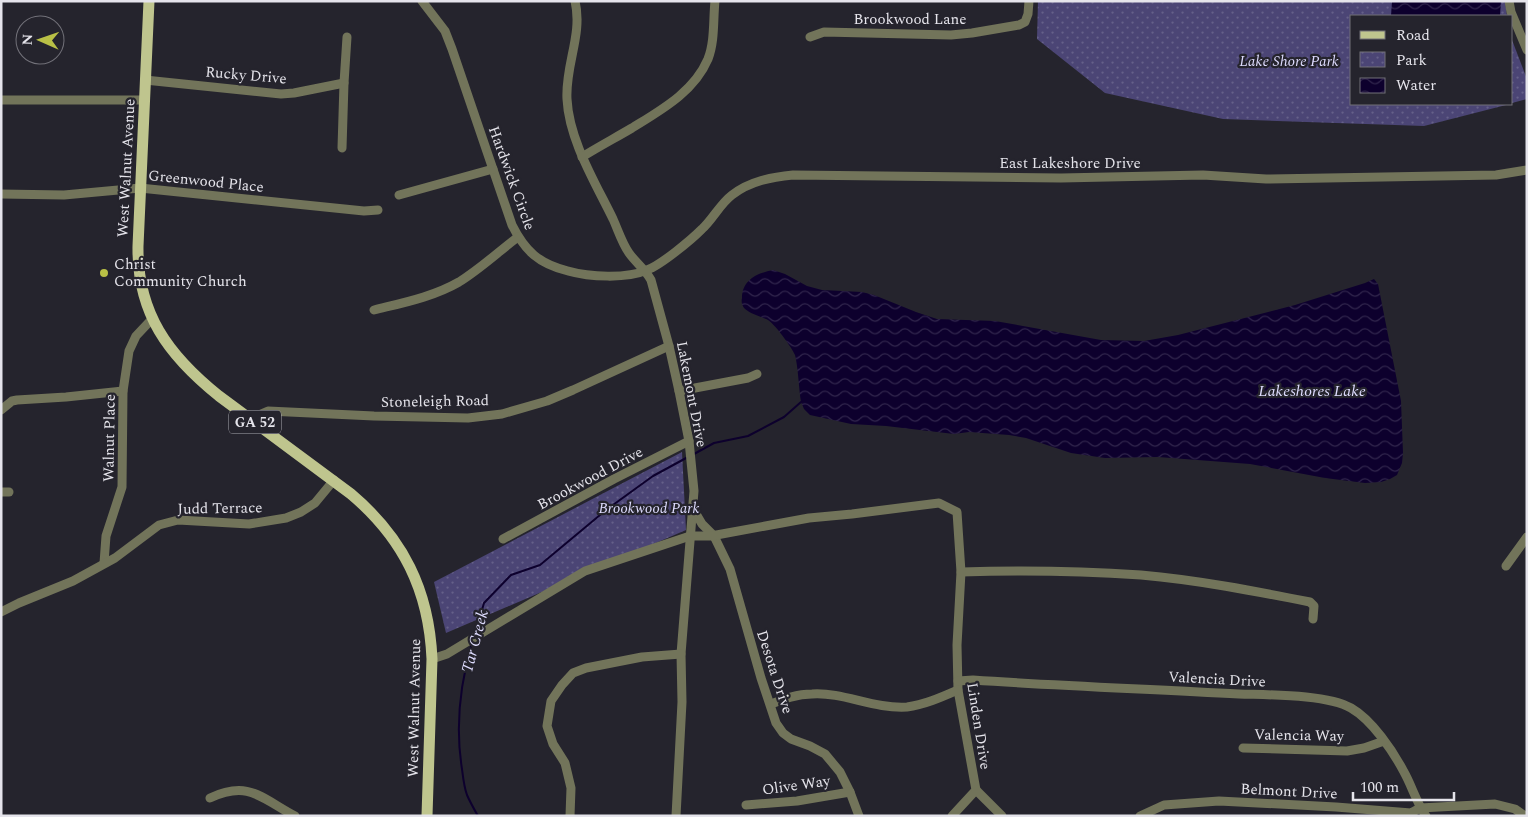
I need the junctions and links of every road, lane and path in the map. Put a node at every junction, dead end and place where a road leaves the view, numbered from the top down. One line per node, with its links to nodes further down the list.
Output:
1 (149, 1): 12 (main road, West Walnut Avenue / GA 52)
2 (422, 1): 18 (street, Hardwick Circle)
3 (575, 1): 17 (street, Lakemont Drive)
4 (715, 1): 17 (street)
5 (1029, 1): 10 (street, Brookwood Lane)
6 (1509, 1): 7 (street)
7 (1512, 15)
8 (1513, 17): 11 (street)
9 (347, 37): 13 (street)
10 (810, 37)
11 (1527, 50)
12 (145, 80): 13 (street, Rucky Drive); 15 (main road, West Walnut Avenue / GA 52)
13 (344, 84): 16 (street)
14 (1, 100): 15 (street)
15 (144, 100): 20 (main road, West Walnut Avenue / GA 52)
16 (342, 148)
17 (582, 157): 25 (street, Lakemont Drive)
18 (492, 169): 22 (street); 24 (street, Hardwick Circle)
19 (1527, 170): 25 (street, East Lakeshore Drive)
20 (140, 188): 21 (street, Greenwood Place); 23 (street, Greenwood Place); 27 (main road, West Walnut Avenue / GA 52)
21 (1, 194)
22 (399, 195)
23 (378, 210)
24 (518, 237): 25 (street, Hardwick Circle); 26 (street)
25 (646, 271): 28 (street, Lakemont Drive)
26 (374, 310)
27 (152, 319): 30 (street, Walnut Place); 33 (main road, West Walnut Avenue / GA 52)
28 (669, 346): 31 (street, Lakemont Drive); 33 (street, Stoneleigh Road)
29 (757, 374): 31 (street)
30 (123, 391): 32 (street); 41 (street, Walnut Place)
31 (680, 391): 34 (street, Lakemont Drive)
32 (1, 410)
33 (250, 419): 35 (main road, West Walnut Avenue / GA 52)
34 (689, 441): 36 (street, Lakemont Drive); 40 (street, Brookwood Drive)
35 (334, 480): 41 (street, Judd Terrace); 47 (main road, West Walnut Avenue / GA 52)
36 (692, 507): 37 (street, Lakemont Drive); 38 (street, Desota Drive)
37 (690, 536): 38 (street); 46 (street, Lakemont Drive); 47 (street)
38 (714, 536): 43 (street, Linden Drive); 49 (street, Desota Drive)
39 (1527, 537): 42 (street)
40 (504, 539)
41 (104, 563): 44 (street, Judd Terrace)
42 (1506, 566)
43 (961, 572): 45 (street); 48 (street, Linden Drive)
44 (1, 612)
45 (1314, 619)
46 (680, 654): 60 (street); 61 (street, Lakemont Drive)
47 (432, 659): 59 (main road, West Walnut Avenue / GA 52)
48 (958, 686): 49 (street, Valencia Drive); 50 (street, Valencia Drive); 52 (street, Linden Drive)
49 (771, 704): 53 (street, Desota Drive)
50 (1384, 741): 51 (street, Valencia Way); 56 (street, Valencia Drive)
51 (1243, 748)
52 (976, 790): 63 (street, Linden Drive); 64 (street)
53 (850, 792): 55 (street, Olive Way); 62 (street, Desota Drive)
54 (210, 798): 58 (street)
55 (746, 805)
56 (1420, 808): 57 (street, Belmont Drive); 66 (street, Valencia Drive); 67 (street, Belmont Drive)
57 (1335, 811): 65 (street, Belmont Drive)
58 (295, 816)
59 (427, 816)
60 (570, 816)
61 (676, 816)
62 (859, 816)
63 (952, 816)
64 (1002, 816)
65 (1140, 816)
66 (1426, 816)
67 (1525, 816)

